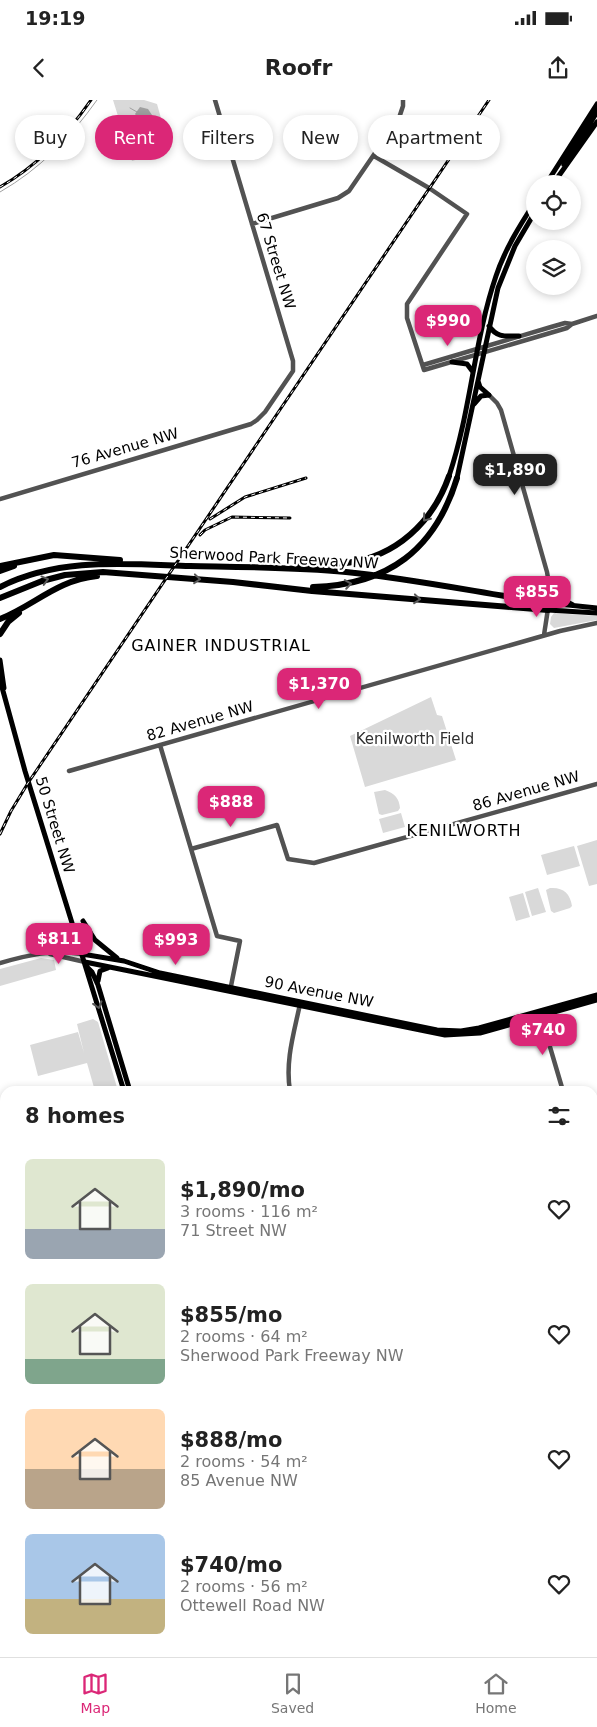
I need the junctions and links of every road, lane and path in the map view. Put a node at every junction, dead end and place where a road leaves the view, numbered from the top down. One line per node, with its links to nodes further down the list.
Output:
1 (215, 100): 14 (street, 67 Street NW)
2 (403, 100): 5 (street)
3 (597, 104): 12 (main road)
4 (597, 112): 11 (main road)
5 (400, 115)
6 (597, 122): 8 (main road)
7 (597, 132): 8 (main road)
8 (588, 136): 11 (main road)
9 (371, 160): 14 (street)
10 (381, 160): 23 (street)
11 (559, 174)
12 (552, 175)
13 (526, 216): 21 (main road)
14 (252, 224): 28 (street, 67 Street NW)
15 (526, 227): 18 (main road)
16 (597, 316): 17 (street)
17 (572, 324): 19 (street); 21 (street)
18 (489, 326): 19 (main road); 20 (main road)
19 (520, 336): 20 (street)
20 (485, 346): 21 (main road)
21 (480, 351): 22 (street); 23 (street); 24 (main road); 25 (main road)
22 (452, 362): 23 (street); 24 (main road)
23 (424, 368)
24 (474, 372): 29 (main road)
25 (477, 380): 26 (main road); 27 (main road)
26 (489, 396): 27 (main road); 40 (street)
27 (472, 406): 30 (main road)
28 (257, 420): 31 (street, 76 Avenue NW)
29 (449, 476): 35 (highway, one-way to 35)
30 (457, 478): 38 (highway, one-way to 30)
31 (0, 499)
32 (34, 558): 33 (highway); 34 (highway); 36 (highway)
33 (163, 565): 35 (highway, Sherwood Park Freeway NW); 39 (highway, Sherwood Park Freeway NW)
34 (0, 566)
35 (212, 566): 43 (highway, Sherwood Park Freeway NW)
36 (0, 571)
37 (148, 575): 38 (highway, Sherwood Park Freeway NW, one-way to 38); 41 (highway, Sherwood Park Freeway NW, one-way to 37); 42 (highway)
38 (282, 586): 43 (highway, Sherwood Park Freeway NW, one-way to 43)
39 (0, 587)
40 (550, 587): 43 (street); 44 (main road)
41 (0, 598)
42 (27, 605): 47 (highway); 49 (highway)
43 (548, 607): 44 (main road); 46 (main road); 50 (street)
44 (578, 607): 45 (main road)
45 (597, 608)
46 (597, 613)
47 (0, 619)
48 (597, 623): 50 (street, 82 Avenue NW)
49 (0, 634)
50 (544, 635): 54 (street, 82 Avenue NW)
51 (0, 660): 53 (main road, 50 Street NW)
52 (0, 680): 53 (main road, 50 Street NW)
53 (3, 690): 60 (main road, 50 Street NW)
54 (160, 745): 55 (street, 82 Avenue NW); 57 (street)
55 (69, 771)
56 (597, 784): 57 (street, 86 Avenue NW)
57 (191, 849): 66 (street)
58 (83, 921): 61 (main road)
59 (34, 954): 60 (street, 90 Avenue NW); 62 (street, 90 Avenue NW); 63 (street, 90 Avenue NW)
60 (82, 954): 61 (main road, 90 Avenue NW); 63 (main road, 50 Street NW)
61 (122, 960): 66 (main road, 90 Avenue NW)
62 (0, 963)
63 (86, 964): 64 (main road, 90 Avenue NW); 65 (main road, 50 Street NW); 71 (main road, 50 Street NW, one-way to 71)
64 (111, 968): 65 (main road); 66 (main road, 90 Avenue NW)
65 (98, 985): 72 (main road, 50 Street NW)
66 (231, 990): 69 (main road, 90 Avenue NW)
67 (597, 995): 70 (main road, 90 Avenue NW)
68 (597, 1000): 70 (main road, 90 Avenue NW)
69 (300, 1003): 70 (main road, 90 Avenue NW); 73 (street)
70 (540, 1014): 74 (street)
71 (123, 1086)
72 (128, 1086)
73 (290, 1086)
74 (561, 1086)

